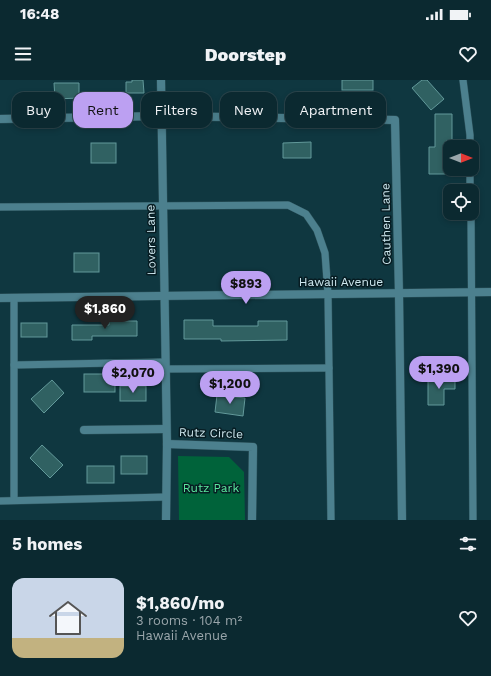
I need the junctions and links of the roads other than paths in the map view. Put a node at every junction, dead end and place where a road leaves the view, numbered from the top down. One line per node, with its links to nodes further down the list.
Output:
1 (161, 80): 3 (street, Lovers Lane)
2 (463, 80): 8 (lane)
3 (161, 92)
4 (141, 116): 6 (street)
5 (212, 117): 15 (street, Cauthen Lane)
6 (0, 119)
7 (161, 128): 9 (street, Lovers Lane)
8 (470, 140)
9 (162, 205): 10 (lane); 14 (lane); 16 (street, Lovers Lane)
10 (0, 207)
11 (471, 220): 12 (lane)
12 (471, 292): 13 (street, Hawaii Avenue); 15 (street, Hawaii Avenue); 32 (lane)
13 (491, 292)
14 (328, 294): 15 (street, Hawaii Avenue); 16 (street, Hawaii Avenue); 21 (lane)
15 (399, 294): 31 (street, Cauthen Lane)
16 (164, 296): 18 (street, Hawaii Avenue); 20 (street, Lovers Lane)
17 (0, 298): 18 (street, Hawaii Avenue)
18 (14, 298): 19 (lane)
19 (14, 365): 20 (lane); 27 (lane)
20 (165, 365): 21 (lane); 22 (street, Lovers Lane)
21 (329, 368): 30 (lane)
22 (166, 429): 23 (street); 24 (street, Lovers Lane)
23 (84, 430)
24 (167, 444): 25 (street, Lovers Lane); 29 (street, Rutz Circle)
25 (166, 497): 27 (lane); 28 (street, Lovers Lane)
26 (0, 500): 27 (lane)
27 (14, 500)
28 (166, 520)
29 (252, 520)
30 (330, 520)
31 (402, 520)
32 (474, 520)

